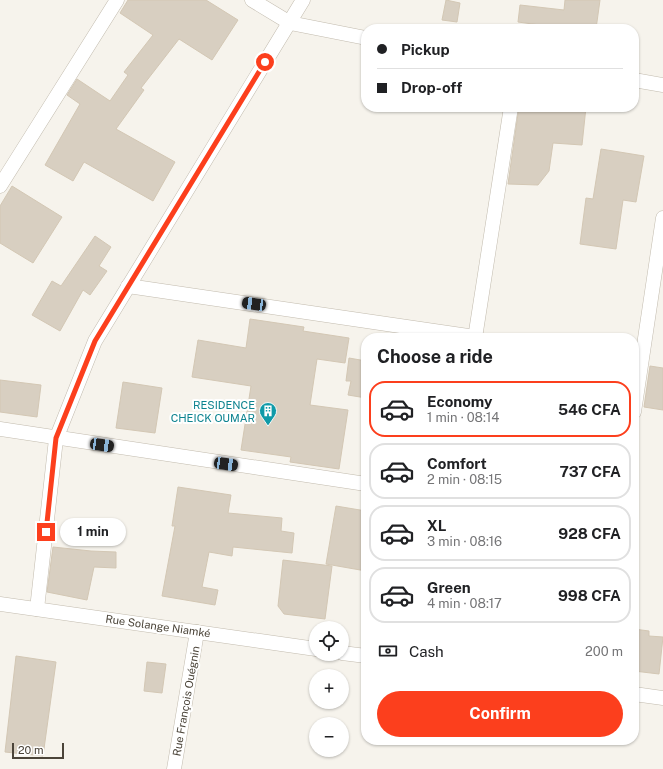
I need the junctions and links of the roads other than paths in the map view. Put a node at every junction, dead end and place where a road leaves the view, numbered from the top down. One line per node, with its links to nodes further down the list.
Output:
1 (118, 0): 9 (street)
2 (252, 0): 4 (street)
3 (303, 0): 4 (street)
4 (290, 23): 5 (street); 11 (street)
5 (361, 37)
6 (639, 81): 7 (street)
7 (663, 85)
8 (510, 112): 13 (street)
9 (0, 186)
10 (663, 218): 14 (street)
11 (128, 286): 12 (street); 16 (street)
12 (448, 333)
13 (476, 333)
14 (639, 379)
15 (0, 429): 16 (street)
16 (56, 438): 17 (street); 19 (street)
17 (361, 483)
18 (0, 604): 19 (street, Rue Solange Niamké)
19 (37, 609): 20 (street, Rue Solange Niamké)
20 (197, 632): 21 (street, Rue Solange Niamké); 26 (street, Rue François Ouégnin)
21 (309, 648)
22 (349, 654): 23 (street)
23 (361, 655)
24 (639, 695): 25 (street)
25 (663, 698)
26 (174, 769)

